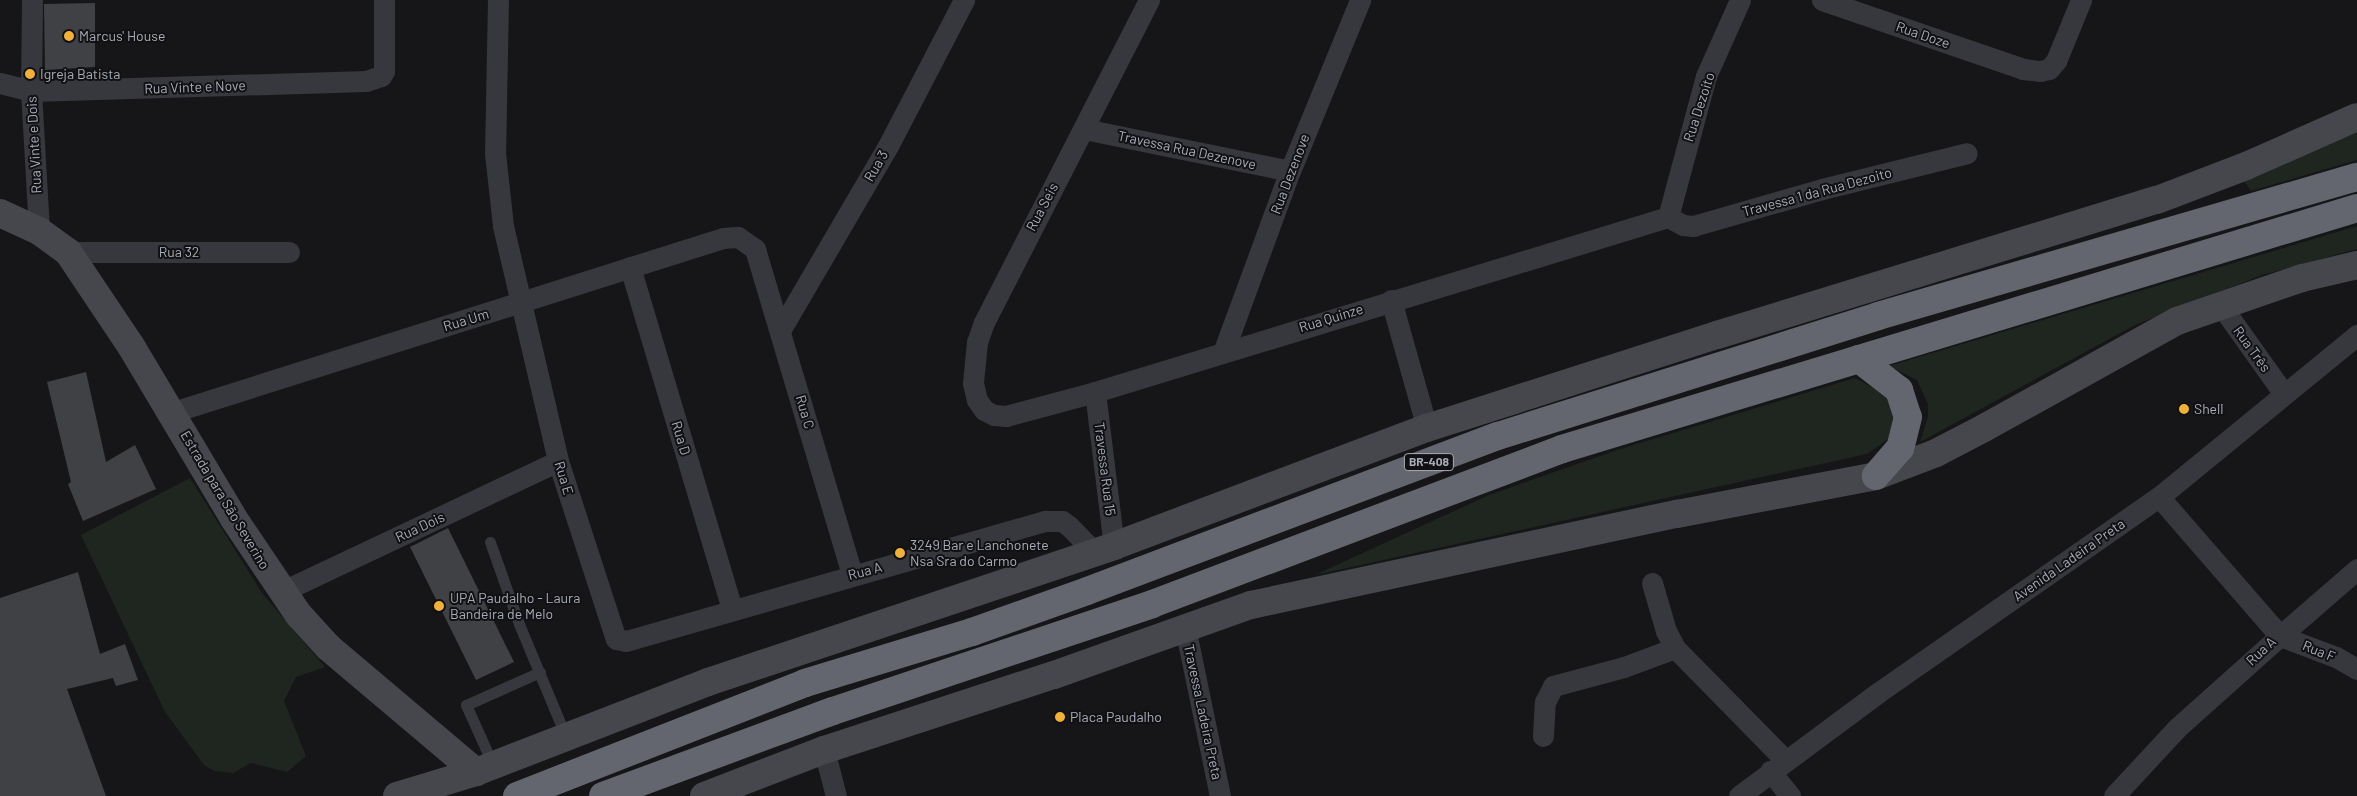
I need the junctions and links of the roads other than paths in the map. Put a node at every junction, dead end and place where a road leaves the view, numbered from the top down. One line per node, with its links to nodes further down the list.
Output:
1 (32, 0): 11 (street, Rua Vinte e Dois)
2 (384, 0): 11 (street, Rua Vinte e Nove)
3 (498, 0): 27 (street, Rua E)
4 (964, 0): 29 (street, Rua 3)
5 (1149, 0): 13 (street, Rua Seis)
6 (1360, 0): 15 (street, Rua Dezenove)
7 (1740, 0): 19 (street, Rua Dezoito)
8 (1822, 0): 9 (street, Rua Doze)
9 (2081, 0)
10 (0, 83): 11 (street, Rua Vinte e Nove)
11 (30, 92): 20 (street, Rua Vinte e Dois)
12 (2357, 118): 37 (main road)
13 (1084, 128): 15 (street, Travessa Rua Dezenove); 36 (street, Rua Seis)
14 (1967, 153): 19 (street, Travessa 1 da Rua Dezoito)
15 (1290, 171): 31 (street, Rua Dezenove)
16 (2357, 177): 60 (highway, BR-408)
17 (2357, 208): 32 (highway, BR-408)
18 (0, 213): 20 (main road, Estrada para São Severino)
19 (1668, 217): 26 (street, Rua Quinze)
20 (39, 231): 22 (main road, Estrada para São Severino)
21 (756, 250): 25 (street, Rua Um); 29 (street, Rua C)
22 (68, 252): 23 (street, Rua 32); 35 (main road, Estrada para São Severino)
23 (289, 252)
24 (2357, 264): 28 (main road)
25 (630, 267): 27 (street, Rua Um); 47 (street, Rua D)
26 (1391, 300): 31 (street, Rua Quinze); 37 (street)
27 (522, 302): 35 (street, Rua Um); 38 (street, Rua E)
28 (2220, 304): 34 (street, Rua Três); 39 (main road)
29 (781, 329): 44 (street, Rua C)
30 (2357, 335): 34 (street, Avenida Ladeira Preta)
31 (1224, 350): 33 (street, Rua Quinze)
32 (1859, 360): 39 (highway); 61 (highway, BR-408)
33 (1095, 392): 36 (street, Rua Quinze); 42 (street, Travessa Rua 15)
34 (2284, 394): 40 (street, Avenida Ladeira Preta)
35 (173, 412): 46 (main road, Estrada para São Severino)
36 (994, 415)
37 (1427, 428): 42 (main road)
38 (558, 461): 46 (street, Rua Dois); 50 (street, Rua E)
39 (1876, 476): 48 (main road)
40 (2158, 497): 49 (street, Rua A); 57 (street, Avenida Ladeira Preta)
41 (490, 542): 53 (lane)
42 (1105, 550): 44 (street, Rua A); 55 (main road)
43 (2357, 570): 49 (street)
44 (852, 575): 47 (street, Rua A)
45 (1652, 583): 51 (street)
46 (281, 592): 58 (main road, Estrada para São Severino)
47 (732, 609): 50 (street, Rua A)
48 (1185, 628): 56 (main road); 64 (street, Travessa Ladeira Preta)
49 (2280, 636): 52 (street, Rua F); 67 (street, Rua A)
50 (626, 641)
51 (1675, 648): 54 (street); 57 (street)
52 (2357, 669)
53 (540, 672): 55 (lane); 58 (lane)
54 (1543, 736)
55 (566, 737): 58 (main road)
56 (824, 750): 62 (main road); 63 (street)
57 (1778, 766): 65 (street); 66 (street)
58 (484, 768): 59 (main road)
59 (397, 796)
60 (517, 796)
61 (603, 796)
62 (704, 796)
63 (836, 796)
64 (1220, 796)
65 (1739, 796)
66 (1790, 796)
67 (2114, 796)

